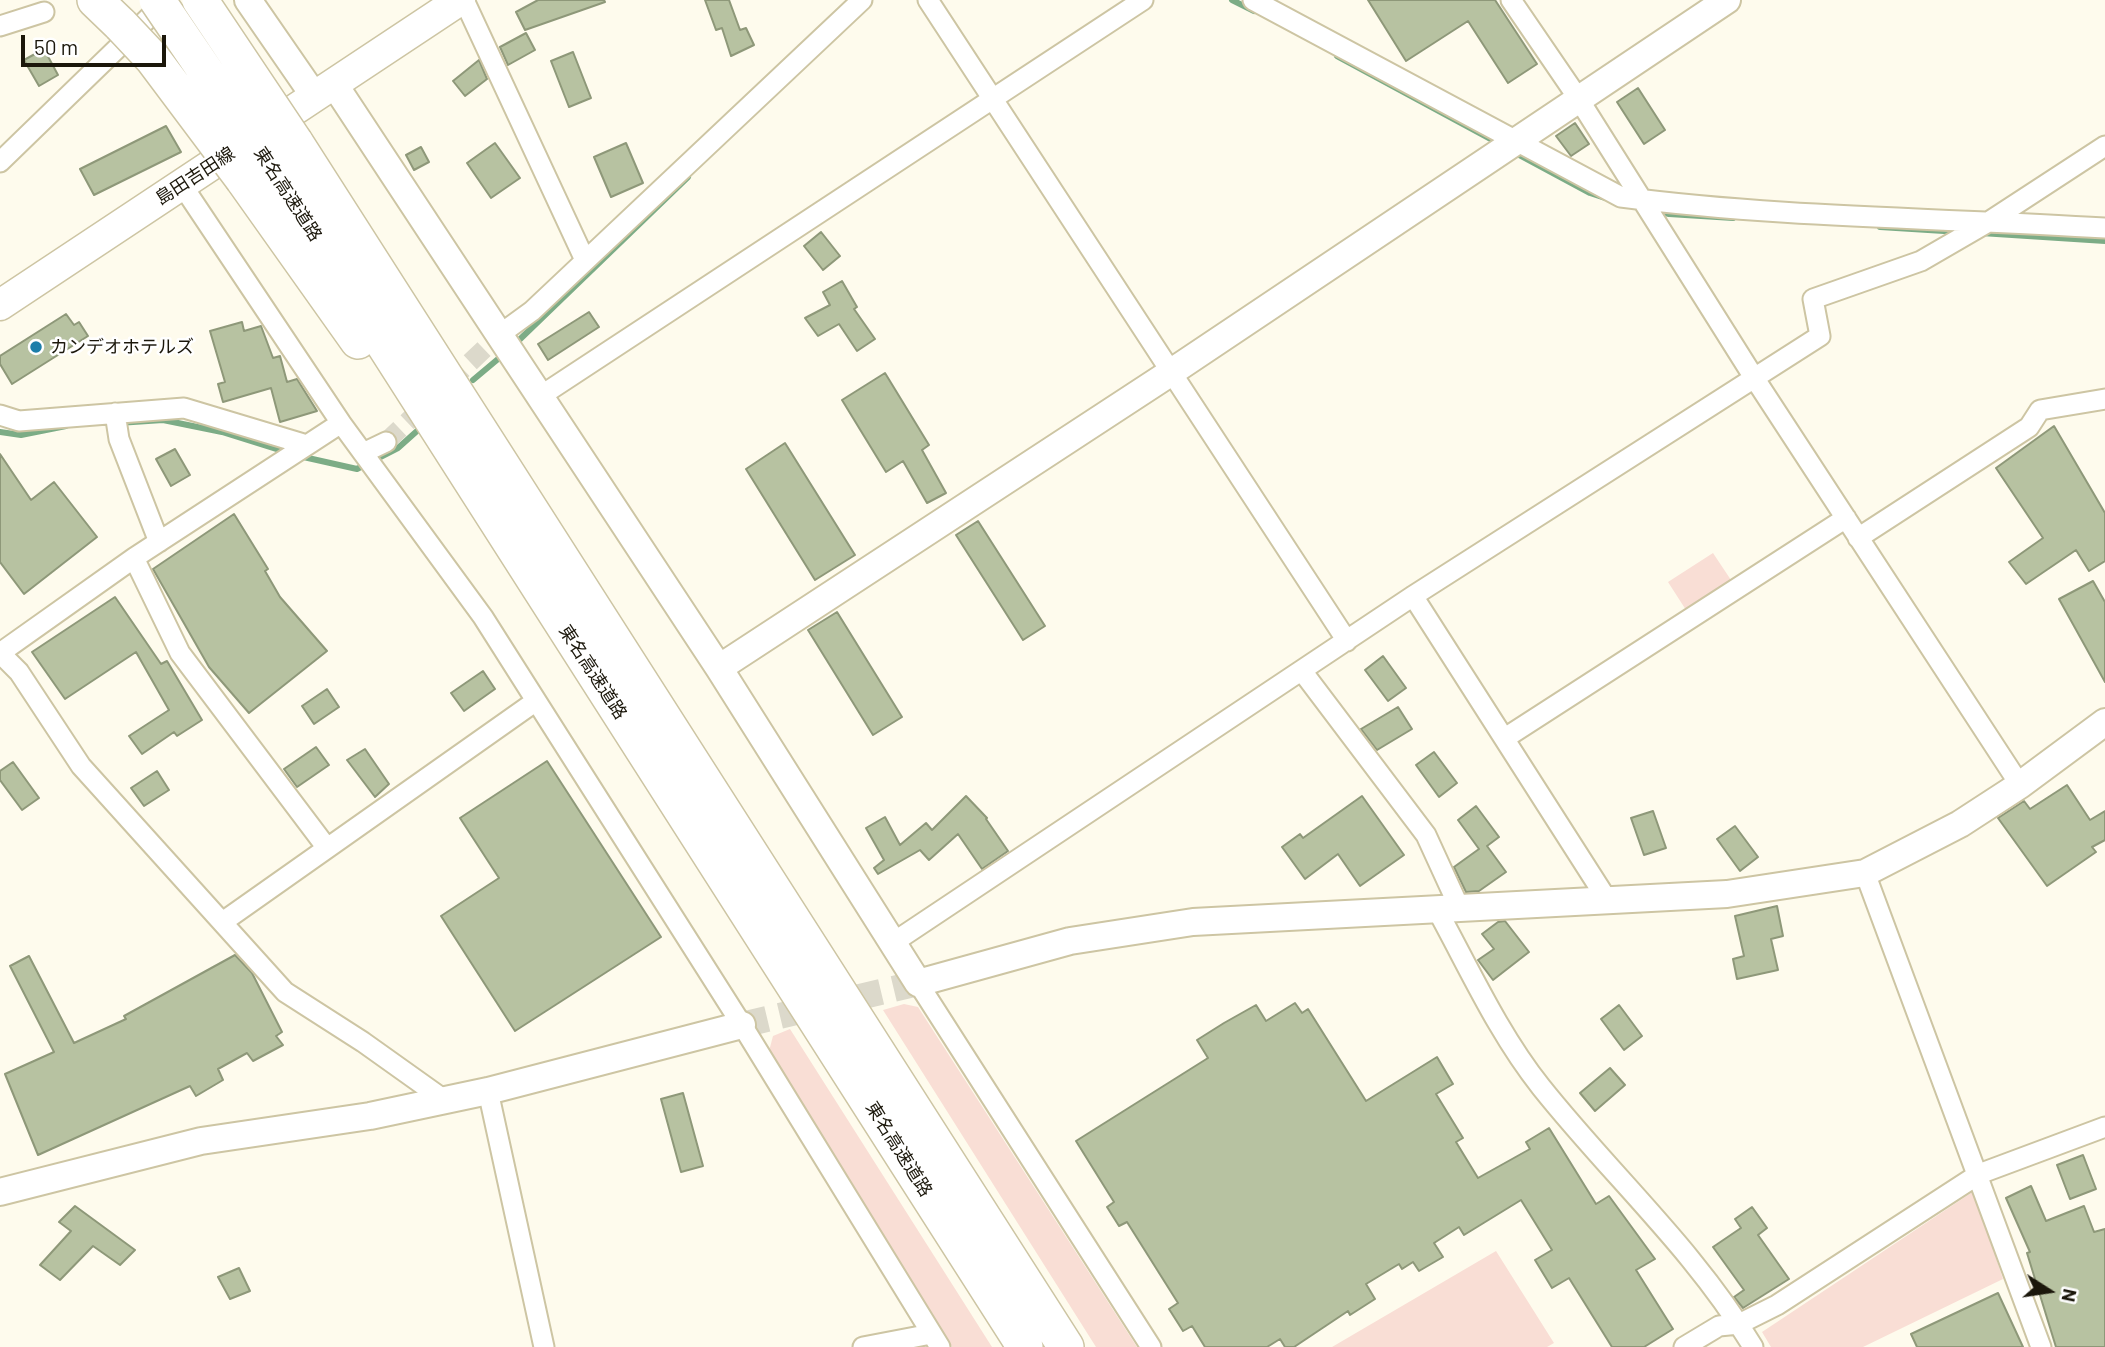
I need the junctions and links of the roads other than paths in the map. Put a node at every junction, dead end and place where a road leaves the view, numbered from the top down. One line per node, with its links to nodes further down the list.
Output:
1 (96, 0): 21 (highway, bridge)
2 (157, 0): 21 (highway, 東名高速道路, bridge)
3 (167, 0): 20 (street)
4 (200, 0): 69 (highway, 東名高速道路, bridge)
5 (248, 0): 15 (street)
6 (462, 0): 15 (main road, 島田吉田線); 26 (street)
7 (862, 0): 26 (street)
8 (928, 0): 16 (street)
9 (1143, 0): 16 (street)
10 (1253, 0): 18 (street)
11 (1511, 0): 17 (street)
12 (1727, 0): 17 (street)
13 (44, 12): 14 (street)
14 (0, 26)
15 (325, 90): 22 (main road, 島田吉田線); 28 (street)
16 (992, 98): 29 (street); 31 (street)
17 (1578, 98): 18 (street); 23 (street)
18 (1507, 146): 23 (street); 29 (street)
19 (2105, 146): 24 (street)
20 (0, 162)
21 (255, 171): 68 (highway, 東名高速道路)
22 (182, 185): 27 (main road, 島田吉田線); 35 (street)
23 (1643, 200): 24 (street); 30 (street)
24 (1988, 222): 25 (street); 30 (street)
25 (2105, 228)
26 (584, 258): 28 (street)
27 (0, 305)
28 (500, 337): 31 (street)
29 (1173, 370): 44 (street); 45 (street)
30 (1753, 376): 39 (street); 43 (street)
31 (539, 397): 45 (street)
32 (2105, 399): 40 (street)
33 (115, 414): 34 (street); 37 (street); 41 (street)
34 (0, 415)
35 (341, 423): 37 (street); 38 (street)
36 (386, 442): 38 (street)
37 (306, 446): 41 (street)
38 (364, 454): 47 (street)
39 (1846, 518): 40 (street); 49 (street)
40 (1858, 538): 50 (street)
41 (159, 542): 42 (street)
42 (135, 558): 51 (street); 55 (street)
43 (1413, 596): 44 (street); 49 (street)
44 (1347, 641): 46 (street)
45 (719, 668): 56 (street)
46 (1302, 671): 54 (street); 56 (street)
47 (536, 701): 51 (street); 58 (street)
48 (2105, 722): 50 (street)
49 (1504, 738): 53 (street)
50 (2020, 785): 52 (street)
51 (327, 848): 55 (street)
52 (1865, 873): 53 (street); 62 (street)
53 (1608, 901): 54 (street)
54 (1448, 907): 57 (street); 64 (street)
55 (224, 921): 60 (street)
56 (894, 942): 57 (street)
57 (918, 983): 70 (street)
58 (742, 1025): 59 (street); 65 (street)
59 (488, 1091): 60 (street); 66 (street)
60 (443, 1099): 63 (street)
61 (2105, 1127): 62 (street)
62 (1979, 1174): 64 (street); 73 (street)
63 (0, 1192)
64 (1739, 1324): 71 (street); 72 (street)
65 (935, 1340): 67 (street)
66 (544, 1347)
67 (863, 1347)
68 (1025, 1347)
69 (1066, 1347)
70 (1151, 1347)
71 (1684, 1347)
72 (1753, 1347)
73 (2041, 1347)

